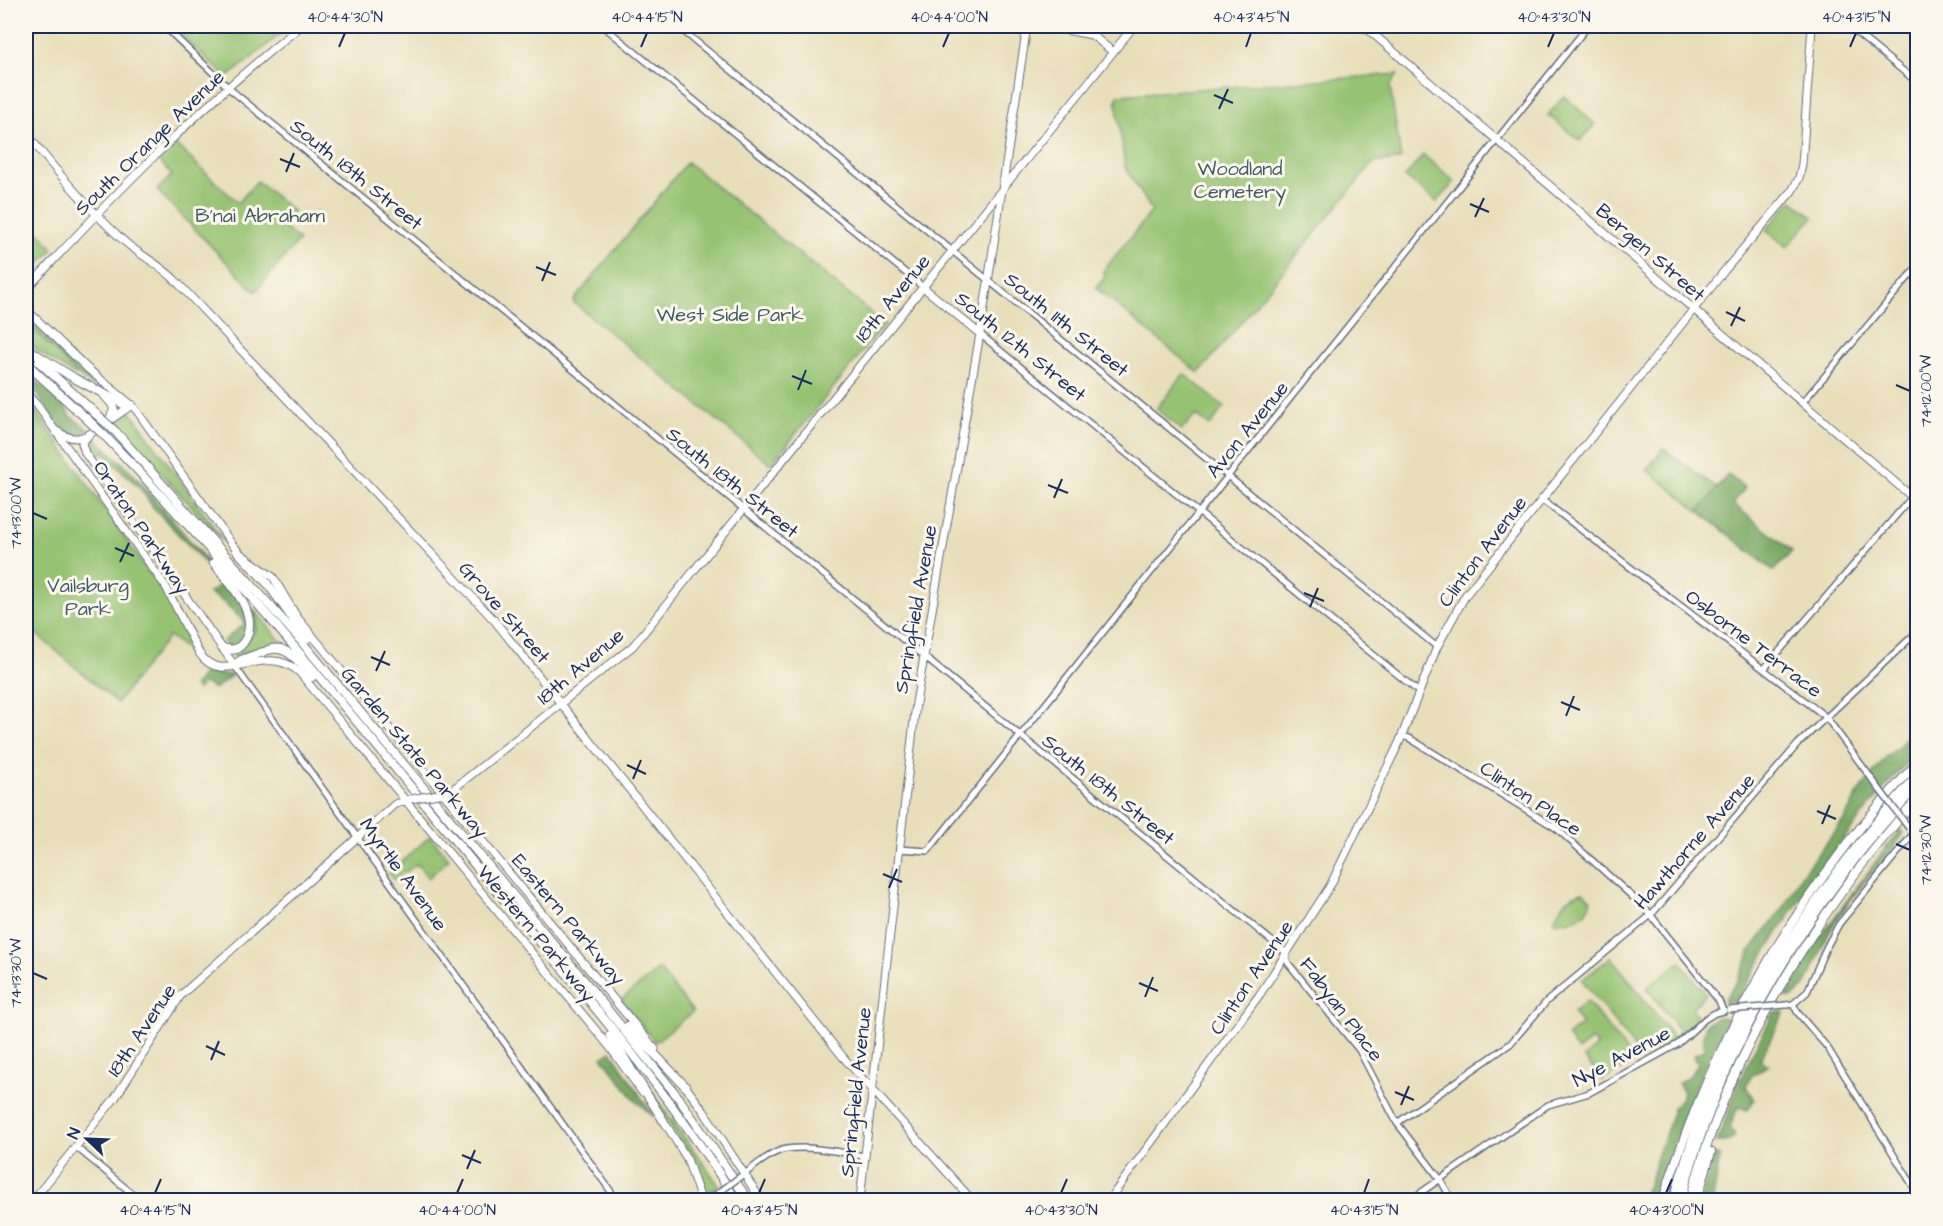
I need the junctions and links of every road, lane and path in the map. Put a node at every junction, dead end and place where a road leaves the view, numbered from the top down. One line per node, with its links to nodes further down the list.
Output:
1 (164, 26): 14 (street, South 18th Street)
2 (301, 26): 14 (main road, South Orange Avenue)
3 (603, 26): 22 (street, South 12th Street)
4 (676, 26): 19 (street, South 11th Street)
5 (1027, 26): 17 (main road, Springfield Avenue)
6 (1044, 26): 12 (main road)
7 (1134, 26): 12 (main road, 18th Avenue)
8 (1364, 26): 16 (main road, Bergen Street)
9 (1588, 26): 16 (street, Avon Avenue)
10 (1812, 26): 25 (main road, Clinton Avenue)
11 (1848, 26): 13 (street)
12 (1113, 52): 17 (main road, 18th Avenue)
13 (1917, 83)
14 (228, 87): 18 (main road, South Orange Avenue); 42 (street, South 18th Street)
15 (26, 133): 18 (main road, Grove Street)
16 (1496, 140): 25 (main road, Bergen Street); 38 (street, Avon Avenue)
17 (1002, 189): 19 (main road, 18th Avenue); 21 (main road, Springfield Avenue)
18 (97, 216): 23 (main road, South Orange Avenue); 56 (main road, Grove Street)
19 (953, 251): 21 (street, South 11th Street); 22 (main road, 18th Avenue)
20 (1917, 266): 31 (street)
21 (989, 279): 26 (main road, Springfield Avenue); 38 (street, South 11th Street)
22 (922, 287): 26 (main road, South 12th Street); 42 (main road, 18th Avenue)
23 (26, 290)
24 (26, 309): 32 (main road, Eastern Parkway)
25 (1693, 310): 31 (main road, Bergen Street); 40 (main road, Clinton Avenue)
26 (980, 334): 43 (street, South 12th Street); 51 (main road, Springfield Avenue)
27 (26, 349): 29 (highway); 54 (highway, Garden State Parkway, bridge)
28 (26, 363): 44 (highway, Garden State Parkway, bridge)
29 (97, 390): 32 (highway); 33 (highway)
30 (26, 393): 34 (main road, Oraton Parkway)
31 (1802, 403): 41 (main road, Bergen Street)
32 (132, 405): 33 (main road); 45 (main road, Eastern Parkway)
33 (108, 421): 35 (main road)
34 (53, 427): 35 (main road); 37 (main road, Oraton Parkway)
35 (88, 436): 36 (main road)
36 (87, 456): 37 (main road); 46 (main road, Myrtle Avenue)
37 (76, 460): 47 (main road, Oraton Parkway)
38 (1228, 476): 43 (street, Avon Avenue); 49 (street, South 11th Street)
39 (1917, 490): 41 (main road)
40 (1541, 499): 49 (main road, Clinton Avenue); 53 (street, Osborne Terrace)
41 (1915, 499): 53 (street)
42 (742, 509): 51 (street, South 18th Street); 56 (main road, 18th Avenue)
43 (1199, 513): 55 (street, South 12th Street); 59 (street, Avon Avenue)
44 (181, 519): 50 (highway); 58 (highway, Garden State Parkway)
45 (237, 551): 54 (highway); 64 (main road, Eastern Parkway)
46 (188, 598): 47 (main road); 50 (main road, Myrtle Avenue)
47 (178, 608): 52 (main road, Oraton Parkway)
48 (1917, 631): 57 (street, Hawthorne Avenue)
49 (1437, 646): 55 (main road, Clinton Avenue)
50 (221, 647): 52 (main road, Myrtle Avenue)
51 (924, 657): 59 (street, South 18th Street); 71 (main road, Springfield Avenue)
52 (234, 665): 58 (highway); 66 (main road, Western Parkway); 69 (street, Myrtle Avenue)
53 (1764, 669): 57 (street, Osborne Terrace)
54 (344, 691): 74 (highway, Garden State Parkway)
55 (1419, 692): 60 (main road, Clinton Avenue)
56 (561, 704): 64 (main road, 18th Avenue); 80 (main road, Grove Street)
57 (1826, 717): 68 (street, Osborne Terrace, bridge); 72 (street, Hawthorne Avenue)
58 (359, 725): 75 (highway, Garden State Parkway)
59 (1020, 736): 71 (street, Avon Avenue); 73 (street, South 18th Street)
60 (1402, 736): 72 (street, Clinton Place); 73 (main road, Clinton Avenue)
61 (1917, 762): 101 (highway)
62 (1917, 775): 102 (highway)
63 (1917, 785): 103 (highway)
64 (441, 794): 66 (main road, 18th Avenue, bridge); 79 (main road, Eastern Parkway)
65 (1917, 798): 78 (highway)
66 (408, 800): 69 (main road, 18th Avenue); 81 (main road, Western Parkway)
67 (1917, 828): 68 (street)
68 (1911, 830): 70 (street, Osborne Terrace); 76 (street)
69 (357, 837): 83 (main road, 18th Avenue); 90 (street, Myrtle Avenue)
70 (1917, 840)
71 (899, 849): 80 (main road, Springfield Avenue)
72 (1651, 915): 77 (street, Clinton Place); 82 (street, Hawthorne Avenue)
73 (1286, 956): 82 (street, Fabyan Place); 98 (main road, Clinton Avenue)
74 (582, 978): 79 (highway); 94 (highway, Garden State Parkway)
75 (588, 1001): 81 (highway); 93 (highway, Garden State Parkway)
76 (1793, 1004): 77 (street, Nye Avenue, bridge); 87 (street)
77 (1726, 1010): 86 (street, Nye Avenue)
78 (1738, 1069): 104 (highway); 105 (highway)
79 (686, 1087): 85 (main road, Eastern Parkway)
80 (872, 1090): 84 (main road, Springfield Avenue); 97 (main road, Grove Street)
81 (663, 1120): 91 (main road, Western Parkway)
82 (1397, 1123): 86 (street, Fabyan Place)
83 (76, 1147): 88 (main road, 18th Avenue); 89 (street)
84 (865, 1156): 85 (street); 96 (main road, Springfield Avenue)
85 (743, 1175): 92 (street, bridge); 95 (main road, Eastern Parkway)
86 (1440, 1179): 99 (street, Nye Avenue); 100 (street, Fabyan Place)
87 (1917, 1194)
88 (33, 1200)
89 (140, 1200)
90 (617, 1200)
91 (701, 1200)
92 (708, 1200)
93 (736, 1200)
94 (748, 1200)
95 (761, 1200)
96 (860, 1200)
97 (972, 1200)
98 (1109, 1200)
99 (1410, 1200)
100 (1452, 1200)
101 (1663, 1200)
102 (1673, 1200)
103 (1681, 1200)
104 (1690, 1200)
105 (1697, 1200)

